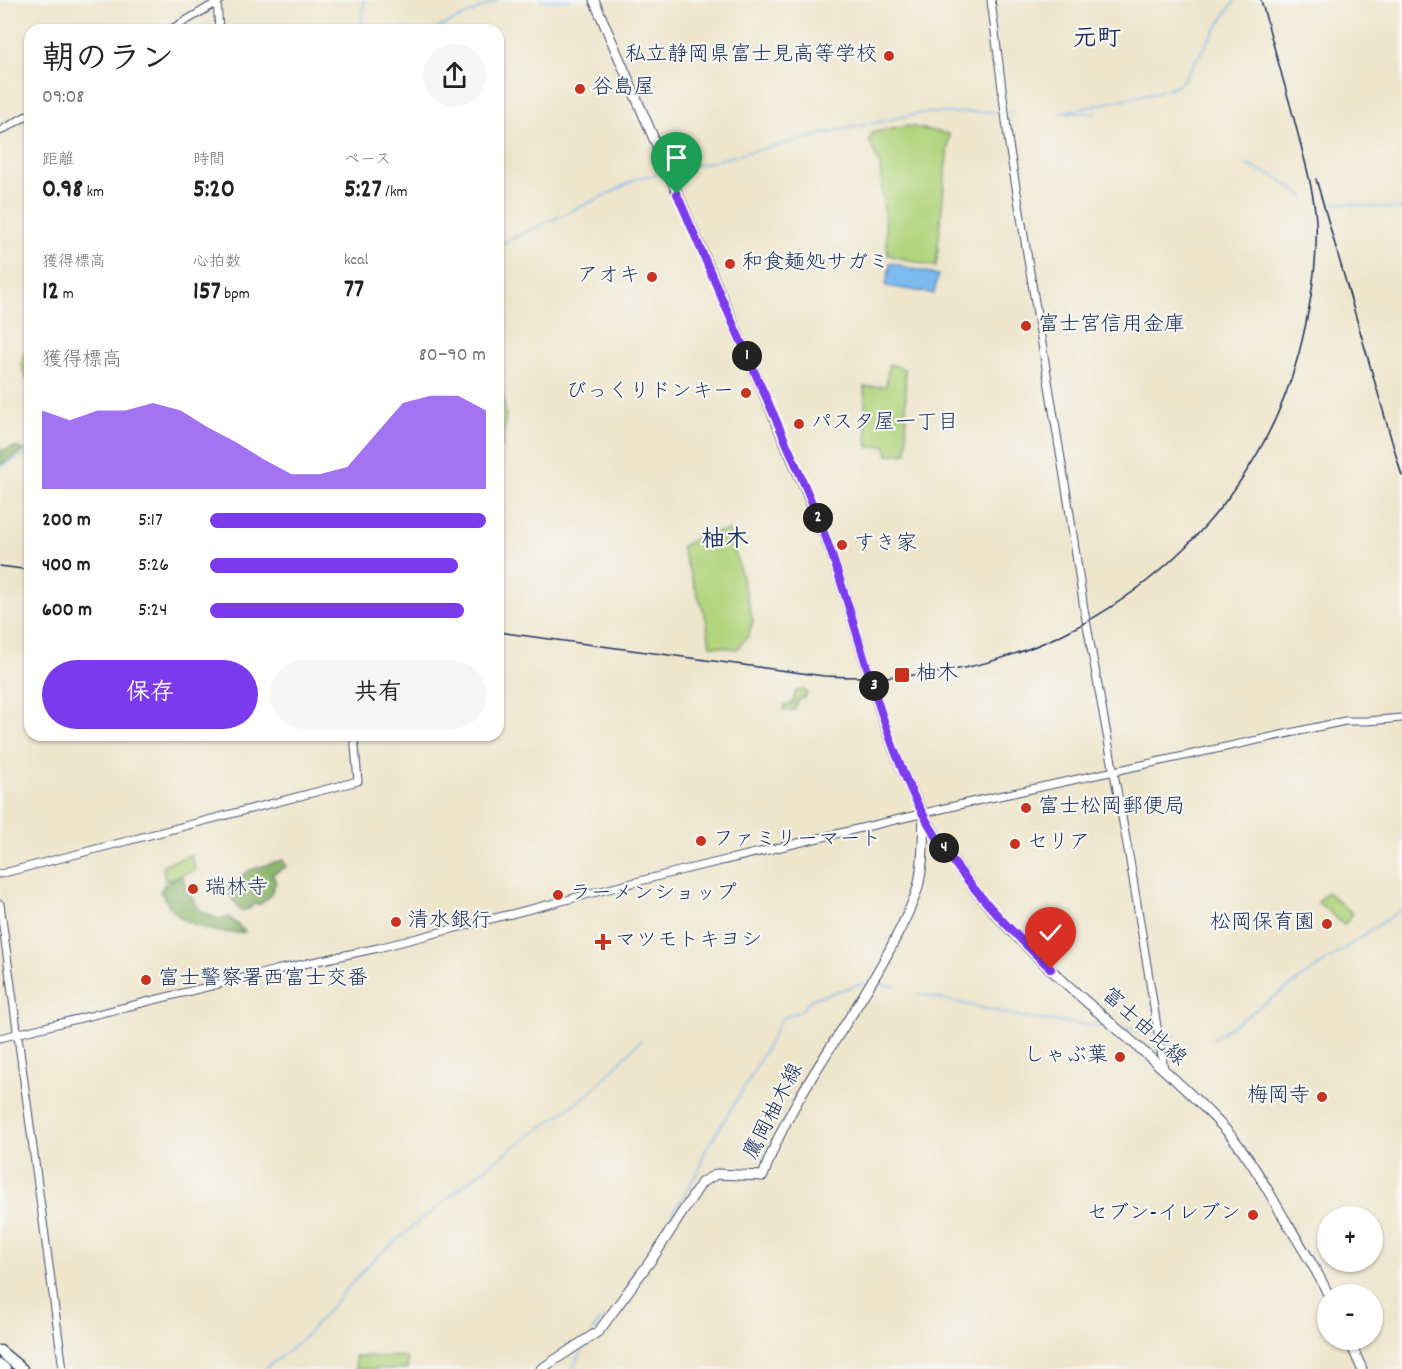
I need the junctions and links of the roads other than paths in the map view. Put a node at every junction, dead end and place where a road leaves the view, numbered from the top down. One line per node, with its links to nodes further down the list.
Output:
1 (594, 0): 11 (main road, 富士由比線)
2 (991, 0): 10 (street)
3 (219, 1): 4 (street); 5 (street)
4 (180, 24)
5 (219, 24)
6 (24, 117): 7 (street)
7 (0, 131)
8 (1402, 718): 10 (street)
9 (355, 741): 12 (street)
10 (1112, 771): 11 (street); 16 (street)
11 (924, 814): 14 (street); 16 (main road, 富士由比線); 24 (main road, 鷹岡柚木線)
12 (0, 874)
13 (0, 904): 14 (street)
14 (18, 1033): 15 (street); 23 (street)
15 (0, 1038)
16 (1164, 1071): 17 (main road, 富士由比線)
17 (1323, 1284)
18 (1353, 1350): 25 (main road)
19 (0, 1351): 22 (highway)
20 (0, 1365): 21 (highway)
21 (5, 1369)
22 (22, 1369)
23 (63, 1369)
24 (541, 1369)
25 (1362, 1369)

